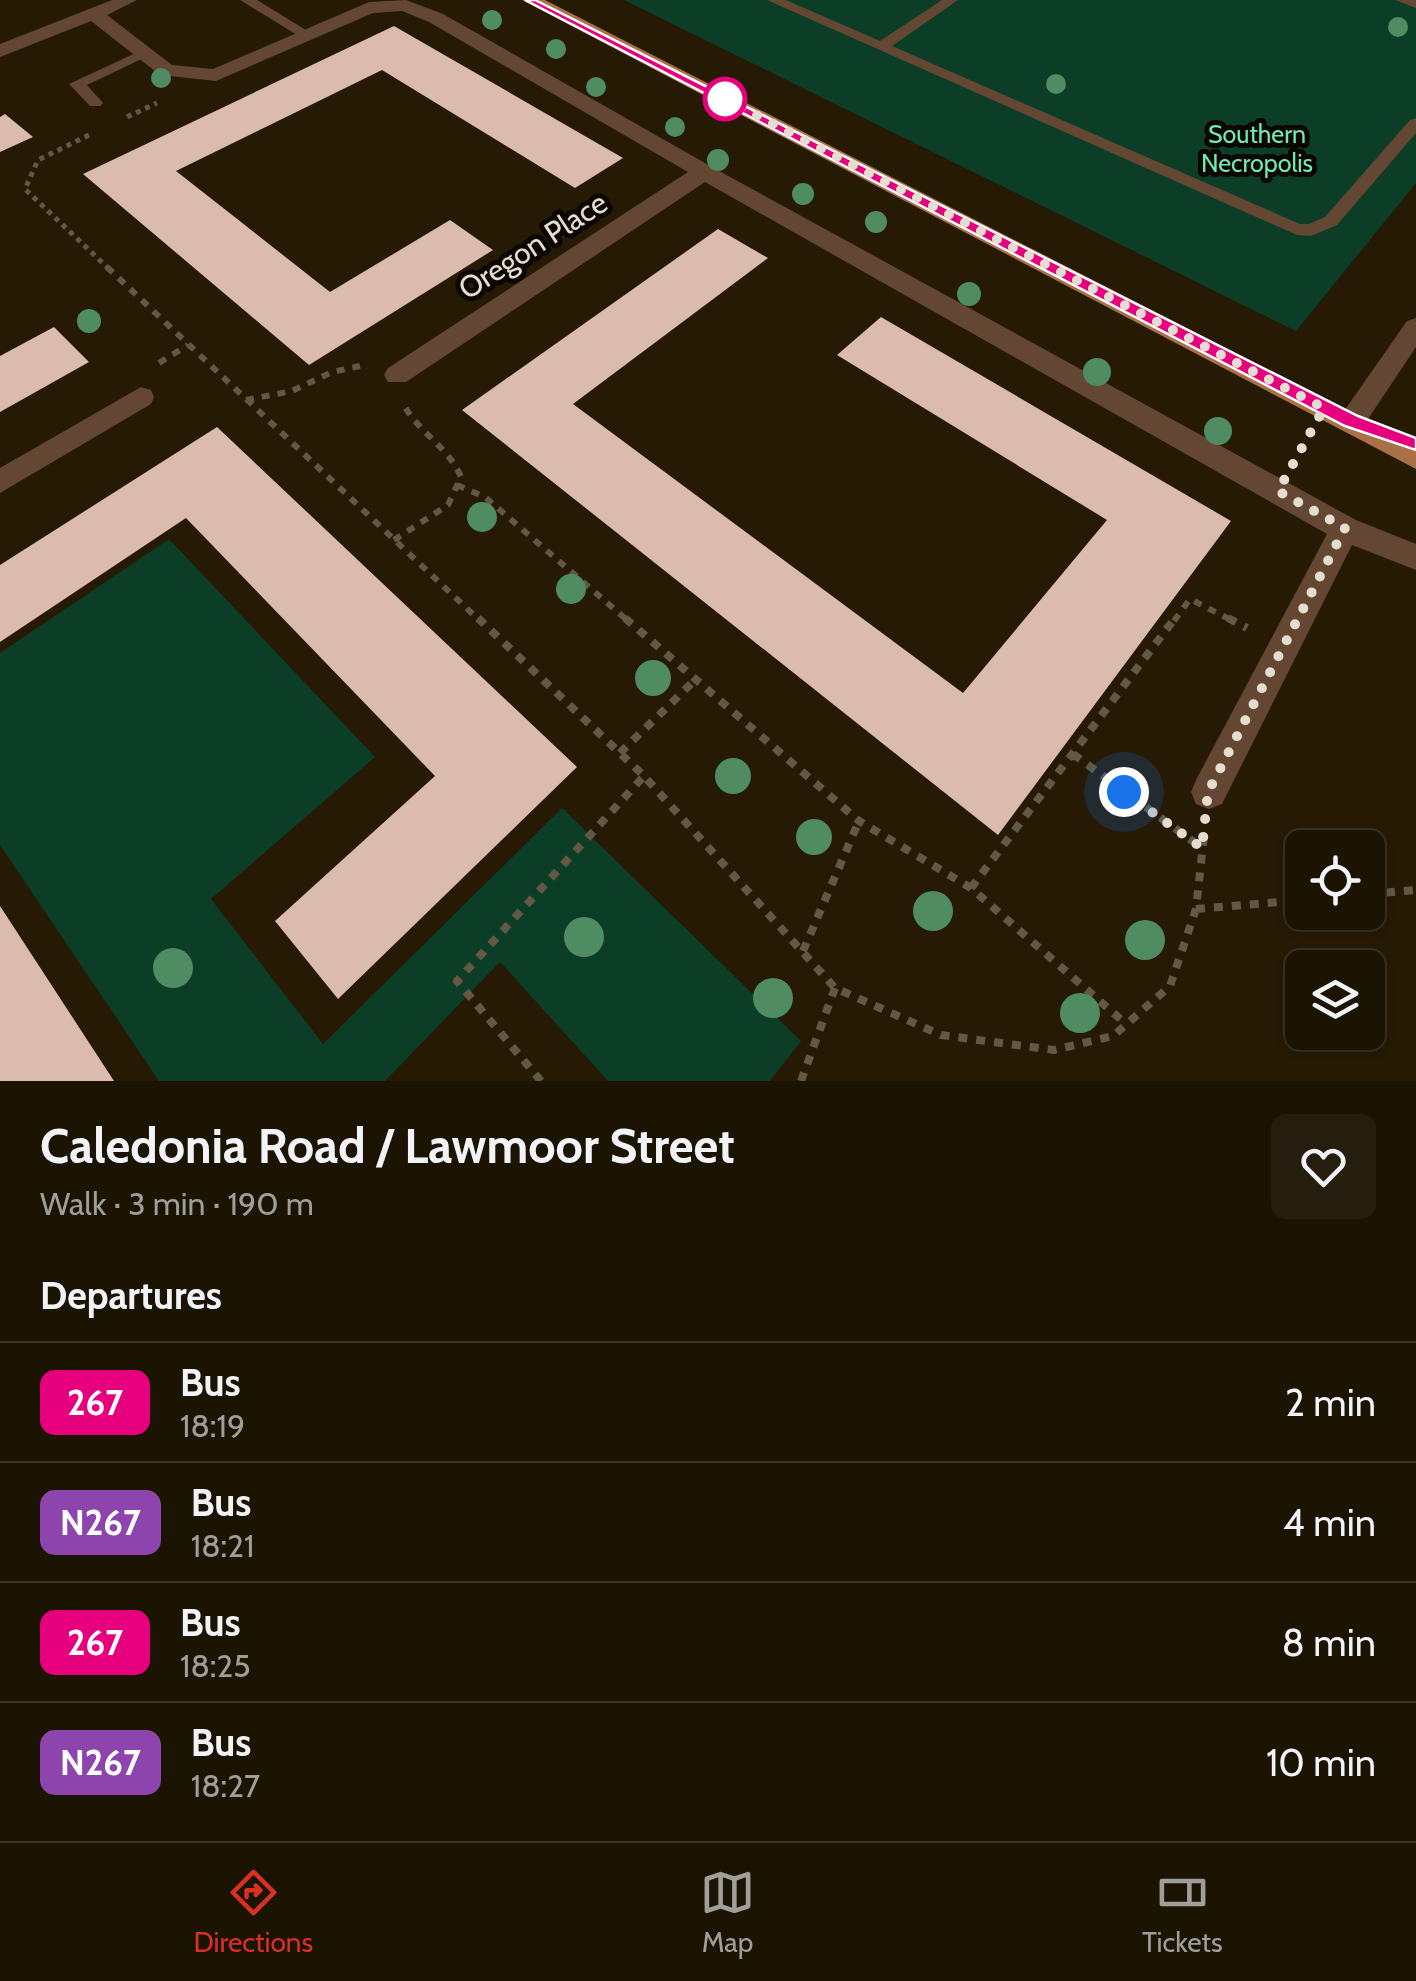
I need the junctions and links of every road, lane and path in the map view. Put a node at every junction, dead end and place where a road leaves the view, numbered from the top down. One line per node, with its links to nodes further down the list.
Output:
1 (128, 0): 8 (street)
2 (246, 0): 9 (lane)
3 (531, 0): 23 (main road)
4 (774, 0): 10 (lane)
5 (951, 0): 10 (lane)
6 (1402, 0): 7 (lane)
7 (1416, 4)
8 (98, 8): 11 (street); 12 (street)
9 (307, 35): 13 (street); 18 (street)
10 (881, 47): 15 (lane)
11 (0, 51)
12 (145, 54): 13 (street); 14 (lane)
13 (216, 75): 16 (path)
14 (96, 102)
15 (1416, 124)
16 (109, 126)
17 (91, 134): 22 (path)
18 (704, 172): 20 (street, Oregon Place); 28 (street)
19 (1416, 327): 23 (street)
20 (398, 375): 22 (path); 27 (path)
21 (141, 397): 26 (street)
22 (246, 400): 29 (path)
23 (1352, 421): 24 (main road); 25 (main road)
24 (1416, 443)
25 (1416, 458)
26 (0, 482)
27 (457, 485): 29 (path); 32 (path)
28 (1345, 528): 30 (street); 31 (street)
29 (394, 540): 33 (path)
30 (1416, 557)
31 (1284, 646): 34 (path); 36 (street)
32 (696, 679): 33 (path); 37 (path)
33 (620, 753): 35 (path)
34 (1073, 754): 38 (path); 39 (path)
35 (644, 776): 44 (path); 47 (path)
36 (1208, 792): 38 (path)
37 (859, 821): 39 (path); 44 (path)
38 (1202, 848): 43 (path)
39 (971, 888): 46 (path)
40 (1416, 890): 41 (path)
41 (1385, 893)
42 (1285, 901): 43 (path)
43 (1196, 908): 46 (path)
44 (803, 951): 45 (path)
45 (835, 988): 46 (path); 48 (path)
46 (1126, 1024)
47 (541, 1081)
48 (801, 1081)

